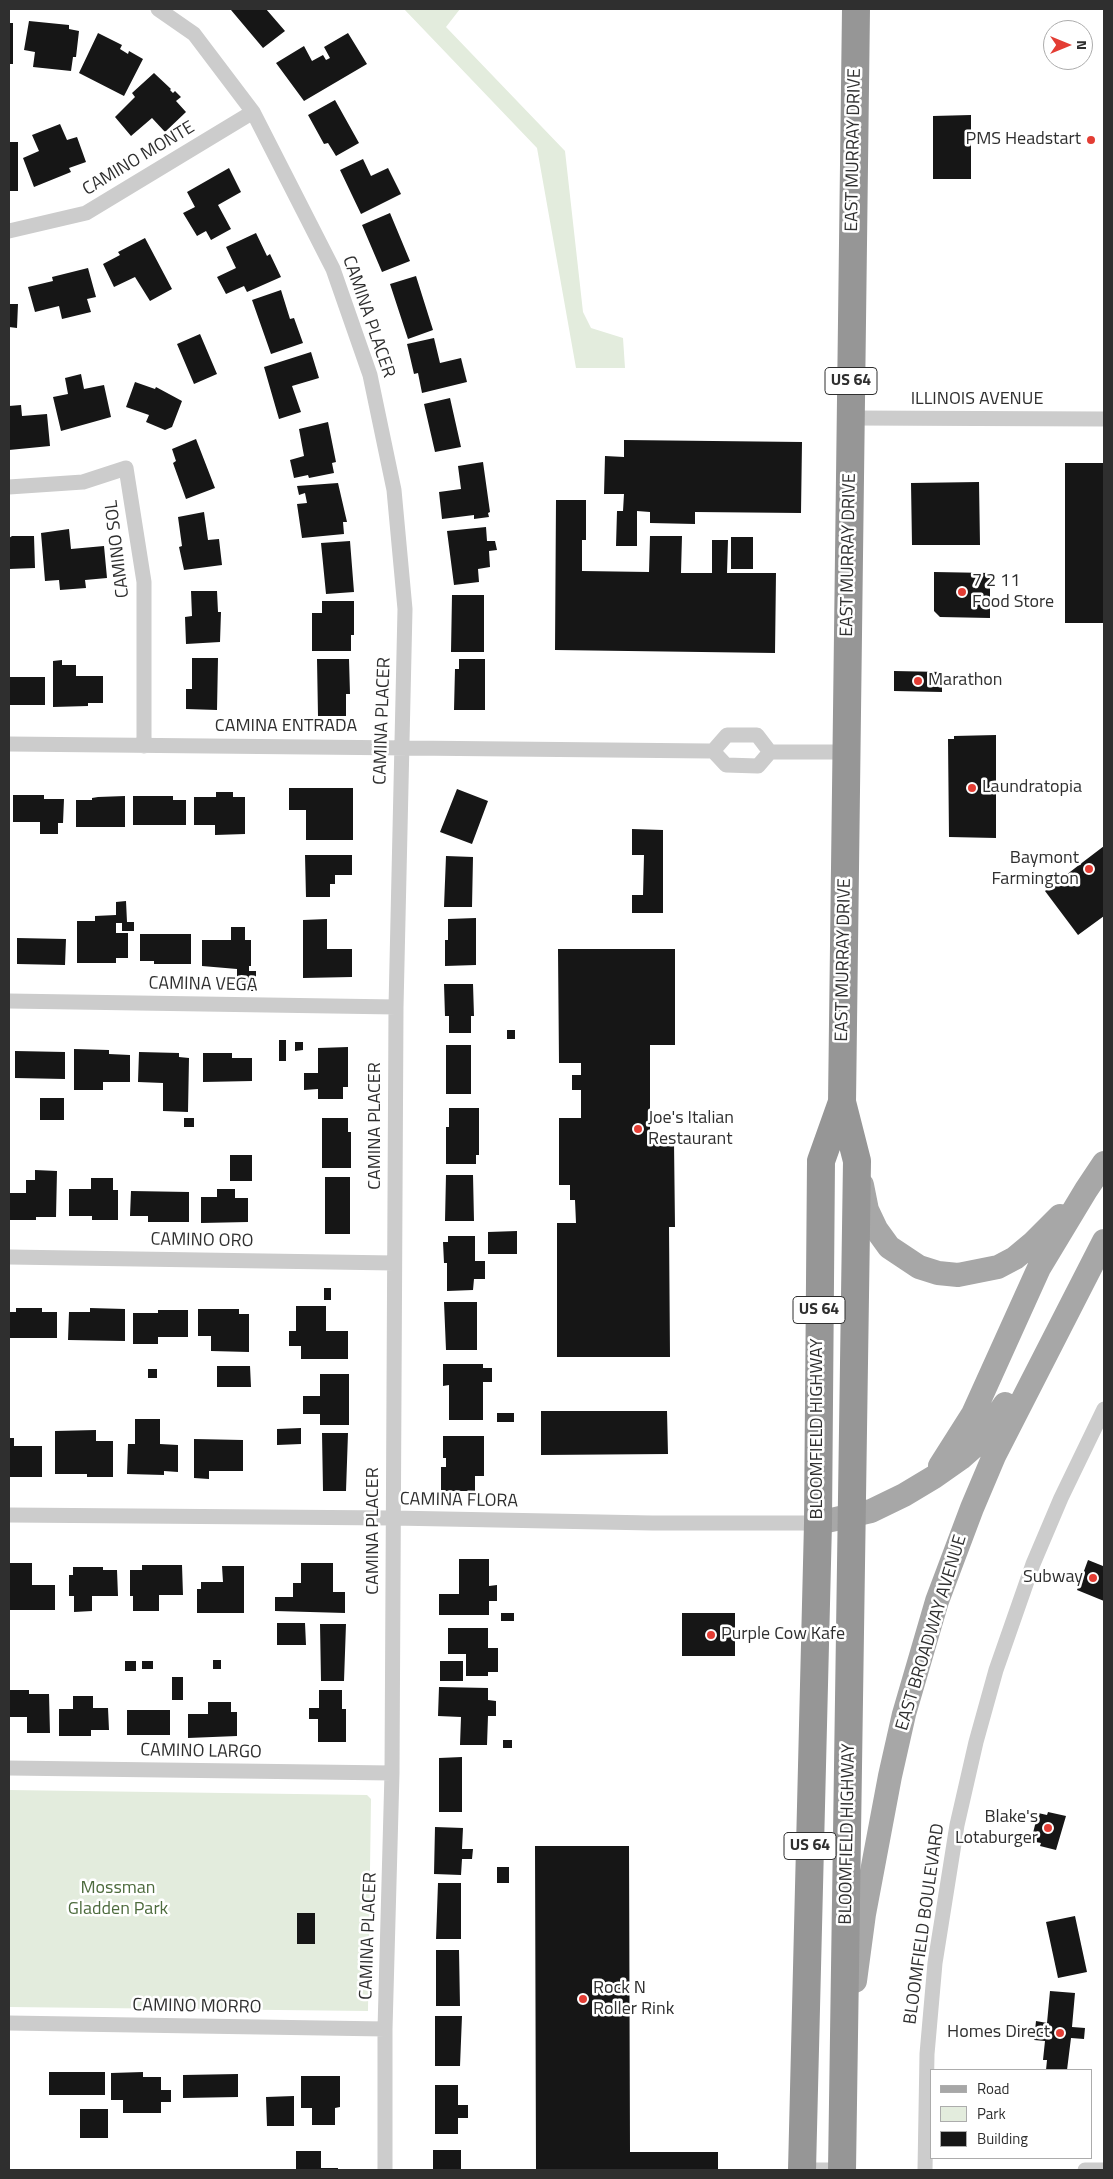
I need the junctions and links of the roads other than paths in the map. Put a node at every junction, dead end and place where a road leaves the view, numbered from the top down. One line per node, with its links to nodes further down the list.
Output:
1 (158, 9): 3 (street, CAMINA PLACER)
2 (856, 9): 5 (highway, EAST MURRAY DRIVE / US 64)
3 (253, 112): 4 (street, CAMINO MONTE); 10 (street, CAMINA PLACER)
4 (9, 231)
5 (851, 418): 6 (street, ILLINOIS AVENUE); 13 (highway, EAST MURRAY DRIVE / US 64)
6 (1104, 419)
7 (9, 487): 9 (street, CAMINO SOL)
8 (9, 744): 9 (street, CAMINA ENTRADA)
9 (144, 746): 10 (street, CAMINA ENTRADA)
10 (401, 747): 11 (street, CAMINA ENTRADA); 15 (street, CAMINA PLACER)
11 (713, 751): 12 (street); 12 (street)
12 (770, 752): 13 (street)
13 (846, 752): 16 (highway, EAST MURRAY DRIVE / US 64)
14 (9, 1001): 15 (street, CAMINA VEGA)
15 (396, 1007): 22 (street, CAMINA PLACER)
16 (842, 1102): 17 (highway, BLOOMFIELD HIGHWAY / US 64); 28 (highway, BLOOMFIELD HIGHWAY / US 64)
17 (857, 1161): 19 (main road); 26 (highway, BLOOMFIELD HIGHWAY / US 64)
18 (1104, 1163): 19 (main road)
19 (1086, 1190): 24 (main road)
20 (1104, 1240): 24 (main road); 33 (main road, EAST BROADWAY AVENUE)
21 (9, 1257): 22 (street, CAMINO ORO)
22 (394, 1263): 27 (street, CAMINA PLACER)
23 (1104, 1409): 37 (street, BLOOMFIELD BOULEVARD)
24 (934, 1477): 26 (main road)
25 (9, 1515): 27 (street, CAMINA FLORA)
26 (852, 1517): 28 (main road); 33 (highway, BLOOMFIELD HIGHWAY / US 64)
27 (393, 1518): 28 (street, CAMINA FLORA); 30 (street, CAMINA PLACER)
28 (818, 1523): 35 (highway, BLOOMFIELD HIGHWAY / US 64)
29 (9, 1768): 30 (street, CAMINO LARGO)
30 (392, 1773): 32 (street, CAMINA PLACER)
31 (9, 2023): 32 (street, CAMINO MORRO)
32 (385, 2029): 34 (street, CAMINA PLACER)
33 (845, 2052): 36 (highway, BLOOMFIELD HIGHWAY / US 64)
34 (385, 2170)
35 (802, 2170): 36 (street)
36 (841, 2170)
37 (925, 2170)
38 (1085, 2170): 39 (street)
39 (1104, 2170)

